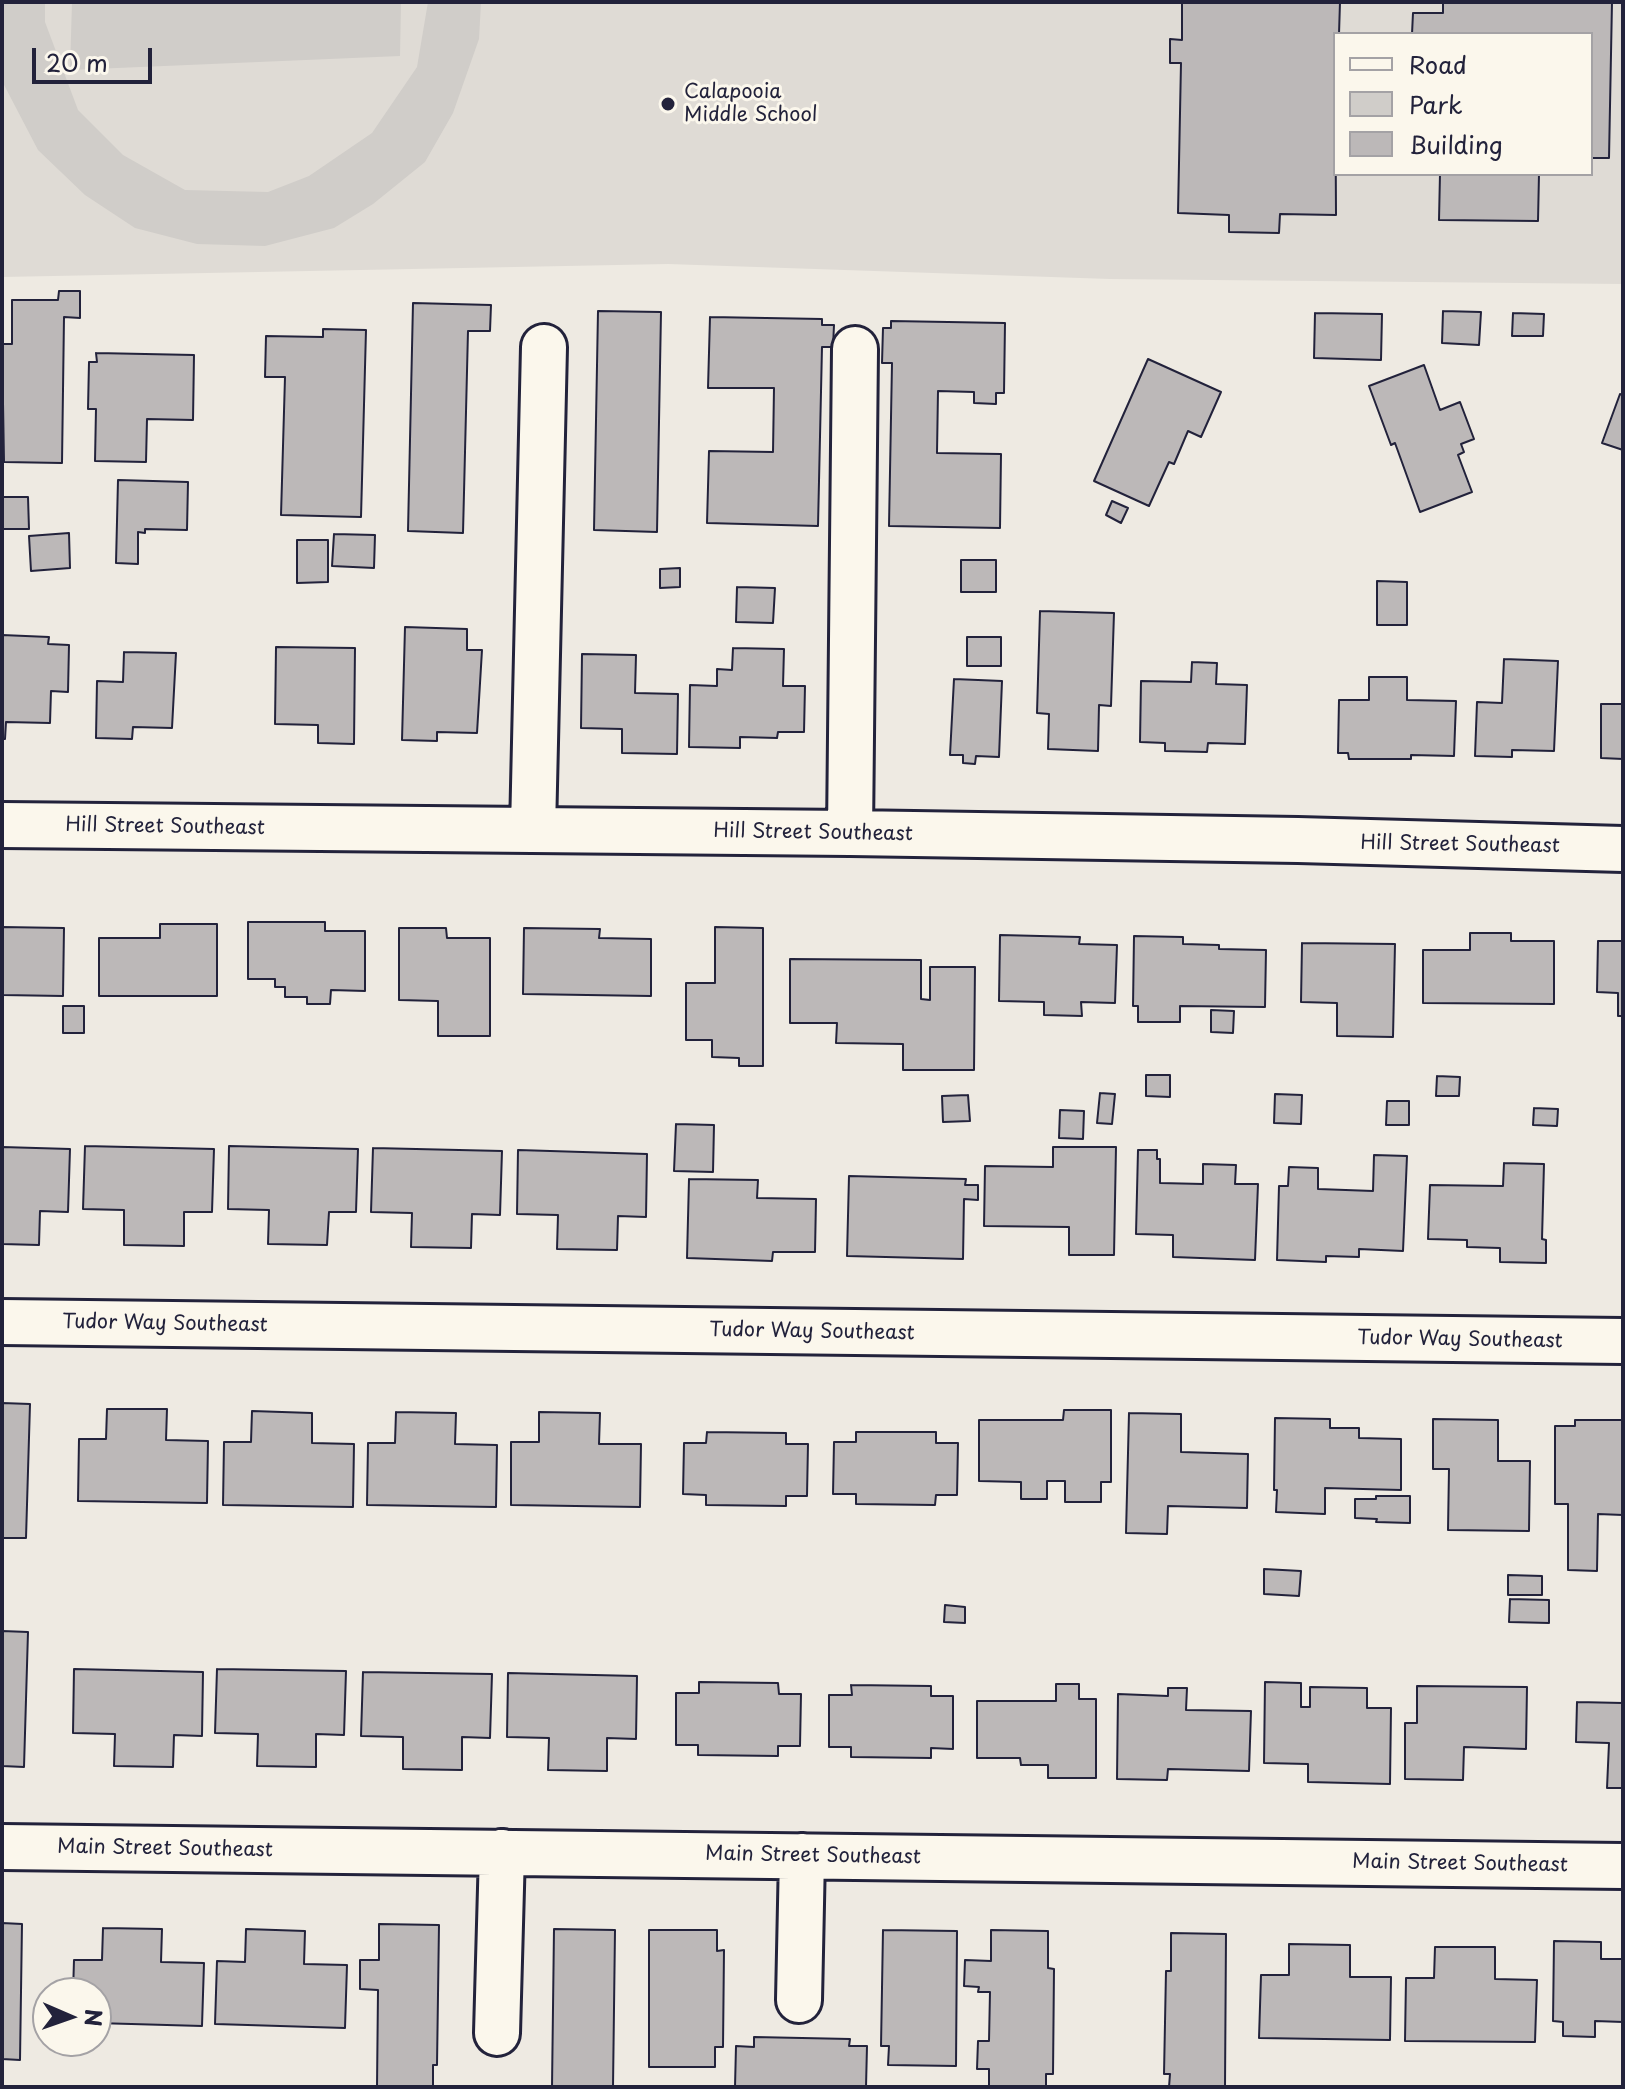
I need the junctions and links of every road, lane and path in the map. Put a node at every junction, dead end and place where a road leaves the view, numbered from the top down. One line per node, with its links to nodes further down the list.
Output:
1 (544, 347): 4 (street)
2 (855, 349): 5 (street)
3 (2, 825): 4 (street, Hill Street Southeast)
4 (533, 830): 5 (street, Hill Street Southeast)
5 (850, 833): 6 (street, Hill Street Southeast)
6 (1623, 849)
7 (2, 1322): 8 (street, Tudor Way Southeast)
8 (1623, 1341)
9 (2, 1847): 10 (street, Main Street Southeast)
10 (502, 1852): 11 (street, Main Street Southeast); 14 (street)
11 (802, 1856): 12 (street, Main Street Southeast); 13 (street)
12 (1623, 1866)
13 (799, 2000)
14 (497, 2033)

